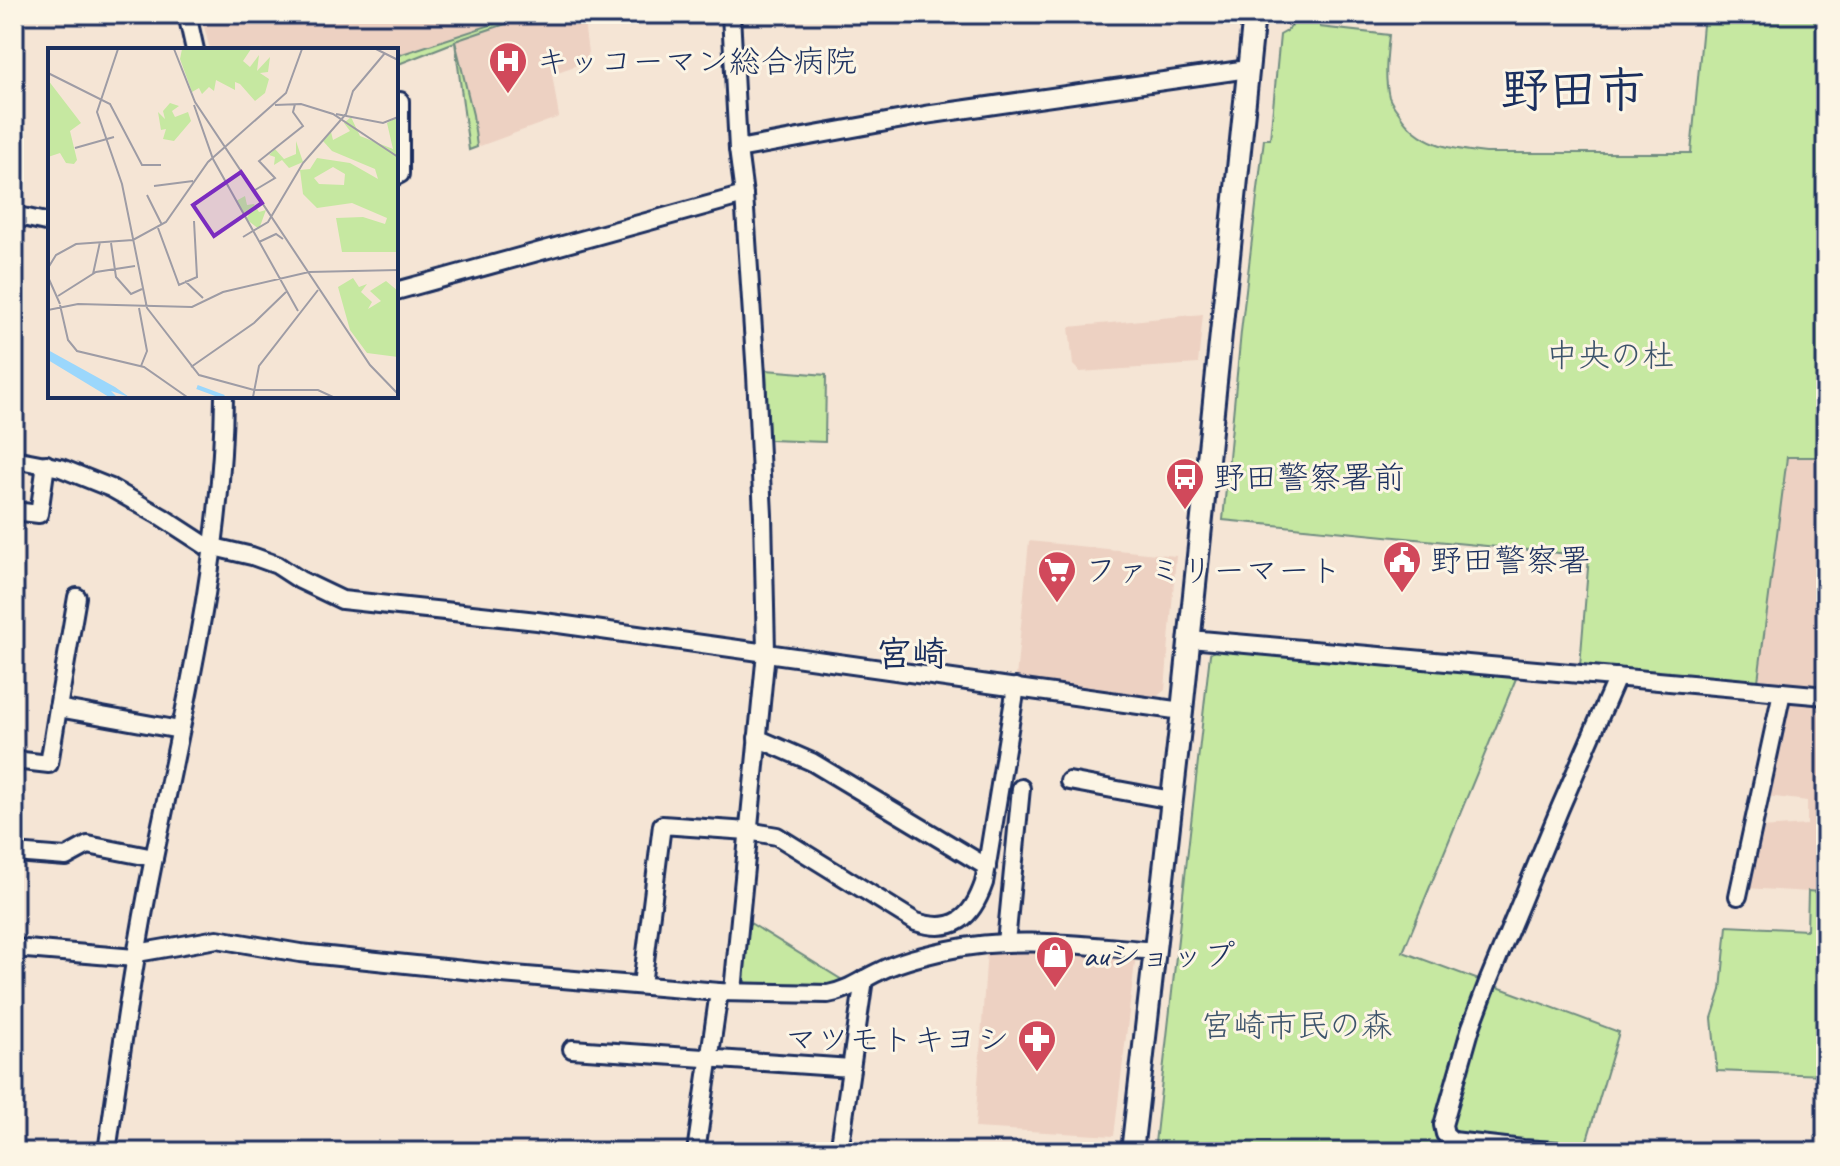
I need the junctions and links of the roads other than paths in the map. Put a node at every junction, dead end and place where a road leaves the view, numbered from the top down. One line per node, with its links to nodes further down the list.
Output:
1 (187, 14): 4 (street)
2 (731, 14): 7 (street)
3 (1254, 14): 5 (street)
4 (195, 48)
5 (1248, 69): 7 (street); 19 (street)
6 (400, 101): 8 (street)
7 (738, 149): 9 (street)
8 (398, 175)
9 (744, 195): 12 (street); 20 (street)
10 (14, 215): 11 (street)
11 (48, 223)
12 (398, 290)
13 (224, 398): 17 (street)
14 (14, 459): 15 (street)
15 (46, 464): 16 (street); 17 (street)
16 (14, 511)
17 (212, 546): 20 (street); 27 (street)
18 (77, 597): 25 (street)
19 (1190, 639): 21 (street); 26 (street)
20 (766, 652): 22 (street); 28 (street)
21 (1617, 677): 23 (street); 52 (street)
22 (1016, 687): 26 (street); 36 (street)
23 (1782, 692): 24 (street); 37 (street)
24 (1826, 696)
25 (58, 708): 27 (street); 29 (street)
26 (1182, 711): 32 (street)
27 (180, 730): 35 (street)
28 (757, 738): 33 (street); 36 (street)
29 (14, 760)
30 (1069, 781): 32 (street)
31 (1021, 788): 38 (street)
32 (1172, 800): 40 (street)
33 (748, 831): 36 (street); 43 (street); 44 (street)
34 (14, 853): 35 (street)
35 (154, 858): 41 (street)
36 (987, 867)
37 (1738, 896)
38 (1006, 943): 40 (street); 42 (street)
39 (14, 948): 41 (street)
40 (1156, 951): 51 (street)
41 (136, 956): 43 (street); 48 (street)
42 (864, 979): 44 (street); 47 (street)
43 (642, 985): 44 (street)
44 (726, 991): 46 (street)
45 (572, 1049): 46 (street)
46 (709, 1057): 47 (street); 49 (street)
47 (851, 1068): 50 (street)
48 (107, 1152)
49 (696, 1152)
50 (839, 1152)
51 (1132, 1152)
52 (1572, 1152)

